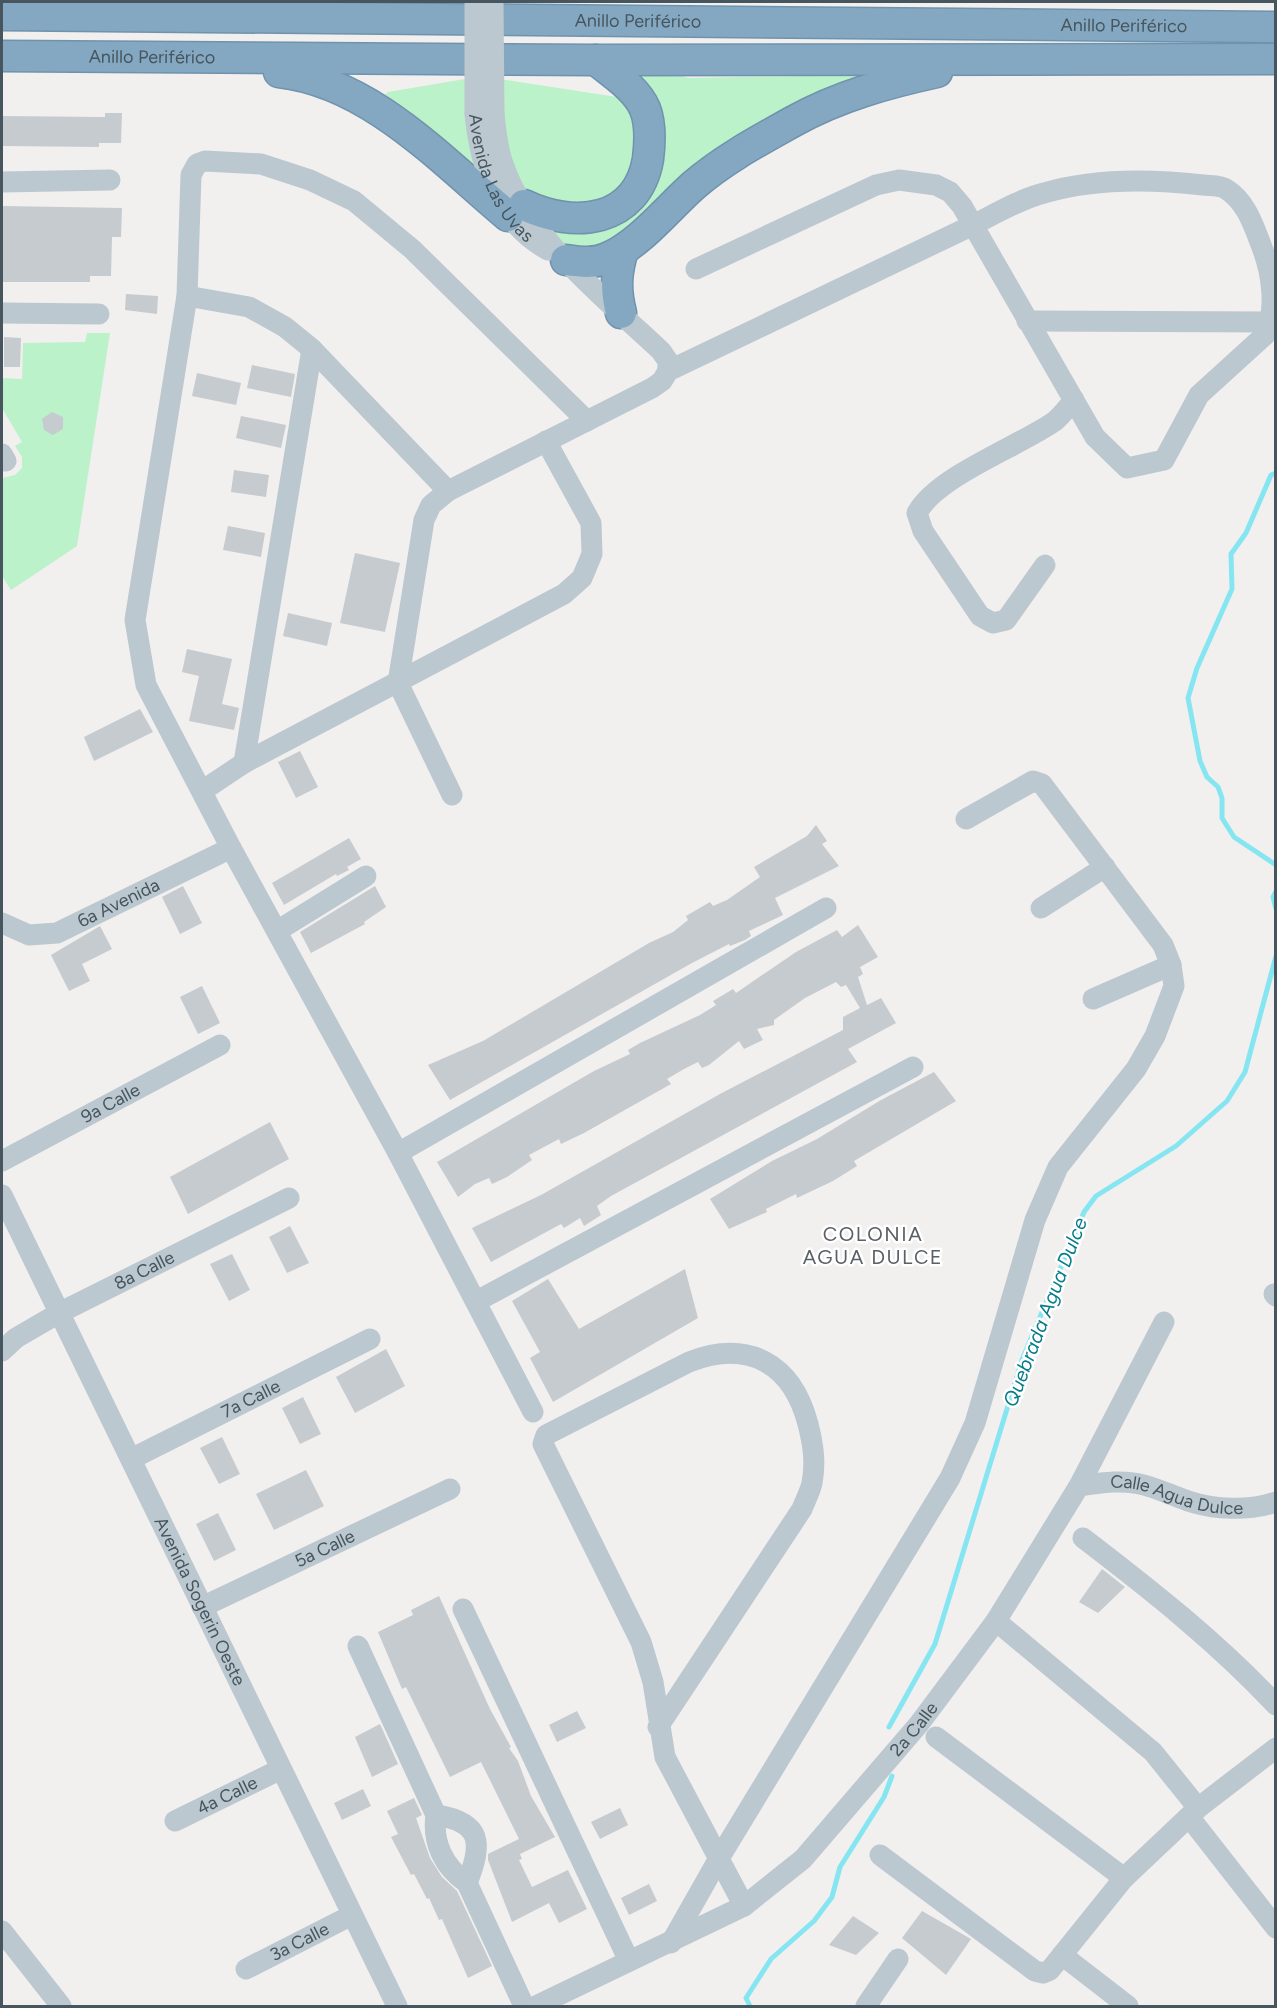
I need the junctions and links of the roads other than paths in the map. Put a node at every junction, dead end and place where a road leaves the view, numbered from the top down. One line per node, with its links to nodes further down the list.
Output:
1 (33, 2): 5 (highway)
2 (387, 2): 6 (highway)
3 (494, 2): 15 (street, Avenida Las Uvas, bridge)
4 (716, 2): 8 (highway)
5 (2, 10)
6 (465, 10): 7 (highway, Anillo Periférico); 8 (highway, Anillo Periférico); 15 (street, Avenida Las Uvas, bridge)
7 (2, 15)
8 (895, 25): 9 (highway, Anillo Periférico)
9 (1275, 27)
10 (2, 56): 11 (highway, Anillo Periférico)
11 (193, 59): 13 (highway, Anillo Periférico); 18 (highway)
12 (1275, 59): 14 (highway, Anillo Periférico)
13 (596, 60): 14 (highway, Anillo Periférico); 18 (highway)
14 (989, 60): 20 (highway)
15 (485, 114): 18 (street, Avenida Las Uvas)
16 (110, 180): 17 (street)
17 (2, 182)
18 (516, 210): 21 (street, Avenida Las Uvas)
19 (973, 225): 22 (street); 27 (street); 28 (street); 30 (street)
20 (623, 250): 21 (highway); 25 (highway)
21 (566, 260): 25 (street, Avenida Las Uvas)
22 (696, 269)
23 (187, 296): 29 (street); 32 (street); 38 (street)
24 (2, 313): 26 (street)
25 (621, 313): 30 (street, Avenida Las Uvas)
26 (99, 314)
27 (1027, 321): 28 (street); 31 (street)
28 (1271, 322): 31 (street)
29 (312, 349): 34 (street); 37 (street)
30 (668, 372): 32 (street)
31 (1074, 400): 35 (street)
32 (587, 421): 33 (street)
33 (546, 441): 34 (street); 36 (street)
34 (448, 491): 36 (street)
35 (1046, 565)
36 (398, 683): 37 (street); 39 (street)
37 (244, 763): 38 (street)
38 (202, 791): 41 (street)
39 (452, 795)
40 (966, 819): 42 (street)
41 (231, 848): 46 (street, 6a Avenida); 47 (street)
42 (1105, 867): 45 (street); 48 (street)
43 (366, 876): 47 (street)
44 (826, 908): 52 (street)
45 (1041, 908)
46 (2, 923)
47 (277, 932): 52 (street)
48 (1171, 964): 49 (street); 80 (street)
49 (1093, 999)
50 (220, 1045): 53 (street, 9a Calle)
51 (913, 1067): 56 (street)
52 (398, 1153): 56 (street)
53 (2, 1161)
54 (2, 1195): 57 (street, Avenida Sogerin Oeste)
55 (289, 1198): 57 (street, 8a Calle)
56 (477, 1301): 61 (street)
57 (59, 1313): 60 (street, 8a Calle); 62 (street, Avenida Sogerin Oeste)
58 (1164, 1322): 63 (street, 2a Calle)
59 (370, 1339): 62 (street, 7a Calle)
60 (2, 1351)
61 (533, 1412)
62 (131, 1460): 67 (street, Avenida Sogerin Oeste)
63 (1079, 1486): 65 (street, Calle Agua Dulce); 69 (street, 2a Calle)
64 (450, 1489): 67 (street, 5a Calle)
65 (1275, 1502)
66 (1083, 1538): 71 (street)
67 (202, 1607): 75 (street, Avenida Sogerin Oeste)
68 (463, 1609): 90 (street)
69 (996, 1621): 76 (street); 83 (street, 2a Calle)
70 (358, 1646): 77 (street)
71 (1275, 1705)
72 (658, 1727): 72 (street); 80 (street)
73 (936, 1737): 81 (street)
74 (1275, 1750): 76 (street)
75 (281, 1769): 78 (street, 4a Calle); 84 (street, Avenida Sogerin Oeste)
76 (1194, 1813): 81 (street); 85 (street)
77 (436, 1815): 82 (street); 82 (street)
78 (175, 1821)
79 (880, 1855): 88 (street)
80 (718, 1860): 83 (street); 87 (street)
81 (1124, 1878): 88 (street)
82 (467, 1883): 95 (street)
83 (744, 1906): 87 (street, 2a Calle)
84 (352, 1915): 91 (street, 3a Calle); 94 (street, Avenida Sogerin Oeste)
85 (1275, 1928)
86 (2, 1931): 93 (street)
87 (672, 1943): 90 (street, 2a Calle)
88 (1062, 1955): 98 (street)
89 (898, 1959): 97 (street)
90 (629, 1962): 92 (street, 2a Calle)
91 (246, 1969)
92 (567, 1999): 96 (street, 2a Calle)
93 (61, 2007)
94 (397, 2007)
95 (524, 2007)
96 (536, 2007)
97 (866, 2007)
98 (1128, 2007)

